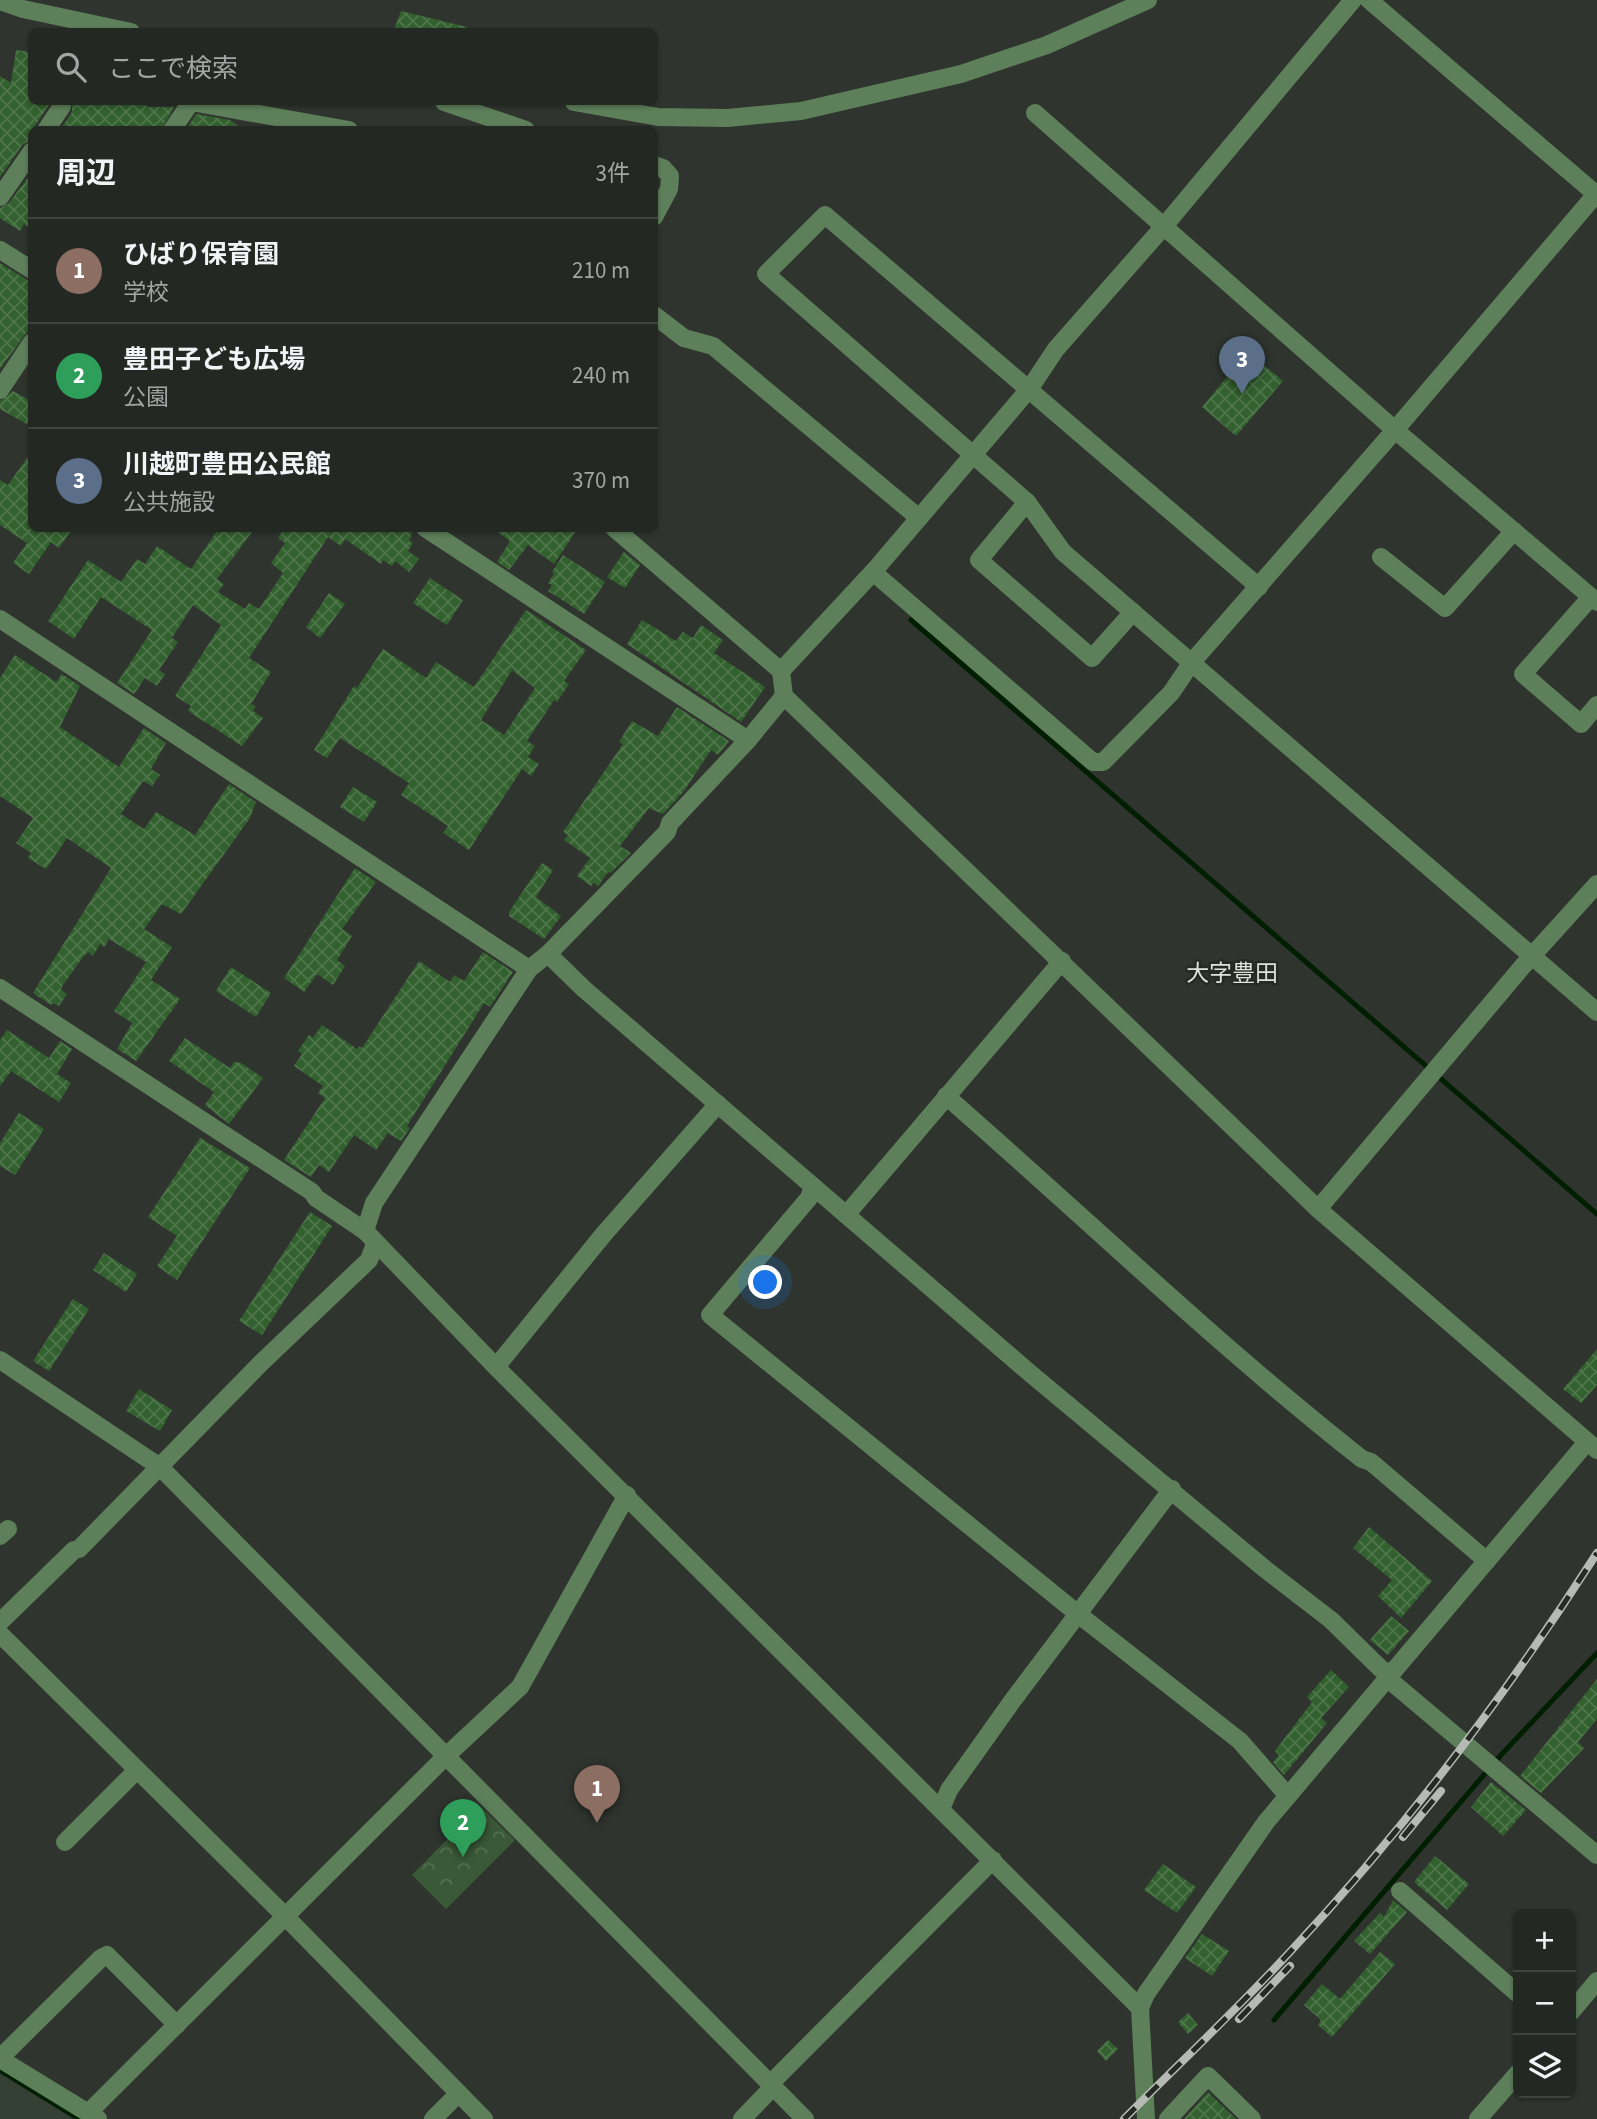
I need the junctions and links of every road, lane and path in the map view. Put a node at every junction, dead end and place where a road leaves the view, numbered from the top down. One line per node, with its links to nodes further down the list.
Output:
1 (1148, 0): 9 (street)
2 (1353, 0): 21 (street)
3 (1369, 0): 18 (street)
4 (0, 1): 5 (street)
5 (112, 28)
6 (189, 105): 13 (street)
7 (208, 105): 14 (street)
8 (453, 105): 15 (street)
9 (591, 105)
10 (62, 106): 12 (street)
11 (1035, 113): 21 (street)
12 (49, 126)
13 (175, 126)
14 (326, 126)
15 (514, 126)
16 (28, 157): 19 (street)
17 (658, 166): 20 (street)
18 (1597, 194): 28 (street)
19 (0, 197)
20 (658, 210)
21 (1165, 225): 26 (street); 28 (street)
22 (0, 250): 23 (street)
23 (28, 268)
24 (658, 317): 31 (street)
25 (28, 348): 27 (street)
26 (1030, 388): 29 (street); 29 (street); 37 (street)
27 (0, 390)
28 (1395, 430): 32 (street); 37 (street)
29 (973, 455): 30 (street); 31 (street)
30 (1027, 502): 39 (street); 39 (street)
31 (919, 518): 36 (street)
32 (1514, 530): 35 (street); 38 (street)
33 (431, 532): 45 (street)
34 (619, 532): 42 (street)
35 (1381, 557)
36 (873, 572): 41 (street); 42 (street)
37 (1259, 587): 41 (street)
38 (1594, 599): 44 (street)
39 (1133, 611): 41 (street)
40 (0, 619): 50 (street)
41 (1192, 662): 48 (street)
42 (781, 671): 43 (street)
43 (784, 696): 45 (street); 49 (street)
44 (1597, 705)
45 (748, 740): 47 (street)
46 (1597, 884): 48 (street)
47 (548, 954): 50 (street); 54 (street)
48 (1534, 956): 52 (street); 56 (street)
49 (1062, 961): 53 (street); 56 (street)
50 (529, 969): 58 (street)
51 (0, 988): 58 (street)
52 (1597, 1012)
53 (946, 1096): 57 (street); 65 (street)
54 (718, 1104): 55 (street); 60 (street)
55 (813, 1186): 57 (street); 66 (street)
56 (1318, 1209): 61 (street)
57 (846, 1215): 63 (street)
58 (370, 1237): 60 (street); 62 (street)
59 (0, 1360): 62 (street)
60 (496, 1367): 64 (street)
61 (1592, 1446): 65 (street)
62 (160, 1467): 67 (street); 70 (street)
63 (1172, 1489): 66 (street); 69 (street)
64 (626, 1495): 70 (street); 73 (street)
65 (1486, 1561): 69 (street)
66 (1078, 1614): 72 (street); 73 (street)
67 (0, 1622)
68 (0, 1634): 71 (street)
69 (1389, 1676): 72 (street); 75 (street)
70 (445, 1757): 78 (street); 86 (street)
71 (136, 1771): 74 (street); 78 (street)
72 (1288, 1796): 82 (street)
73 (941, 1809): 76 (street)
74 (65, 1842)
75 (1597, 1855)
76 (993, 1860): 82 (street); 86 (street)
77 (1400, 1891): 80 (street)
78 (284, 1917): 83 (street); 87 (street)
79 (1597, 1981): 81 (street)
80 (1513, 1990)
81 (1576, 2006)
82 (1140, 2008): 93 (street)
83 (177, 2025): 84 (street); 88 (street)
84 (0, 2059): 88 (street)
85 (1513, 2079): 96 (street)
86 (772, 2086): 91 (street); 92 (street)
87 (458, 2094): 89 (street); 90 (street)
88 (93, 2116)
89 (433, 2119)
90 (484, 2119)
91 (742, 2119)
92 (806, 2119)
93 (1146, 2119)
94 (1168, 2119): 95 (street)
95 (1252, 2119)
96 (1478, 2119)

